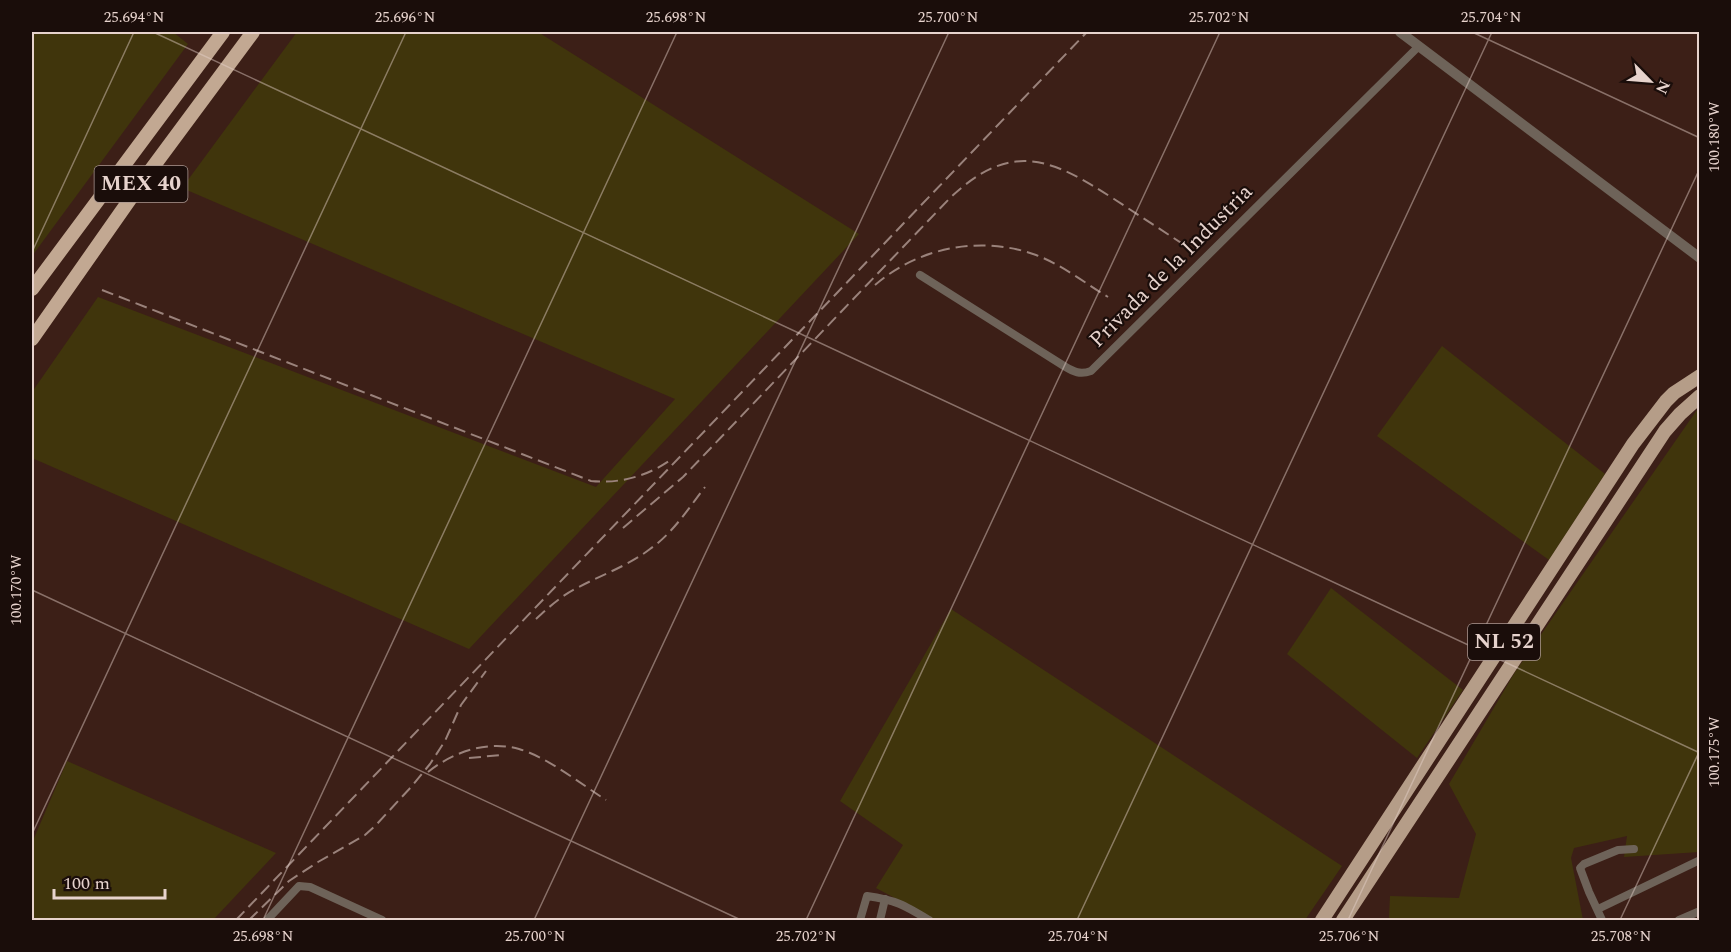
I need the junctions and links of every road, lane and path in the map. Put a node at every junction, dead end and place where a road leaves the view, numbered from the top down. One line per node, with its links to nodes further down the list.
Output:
1 (223, 32): 7 (highway, MEX 40)
2 (253, 32): 8 (highway, MEX 40)
3 (1400, 32): 4 (street)
4 (1419, 46): 5 (street); 6 (street, Privada de la Industria)
5 (1700, 258)
6 (920, 275)
7 (32, 289)
8 (32, 339)
9 (1700, 376): 23 (main road, NL 52)
10 (1700, 396): 24 (main road, NL 52)
11 (1634, 849): 14 (street)
12 (1700, 860): 14 (street)
13 (885, 899): 18 (street); 21 (street); 22 (street)
14 (1598, 909): 25 (street)
15 (362, 911): 17 (street); 19 (street); 20 (street)
16 (1700, 911): 26 (street)
17 (269, 920)
18 (928, 920)
19 (356, 921)
20 (382, 921)
21 (860, 921)
22 (880, 921)
23 (1322, 921)
24 (1343, 921)
25 (1602, 921)
26 (1679, 921)

